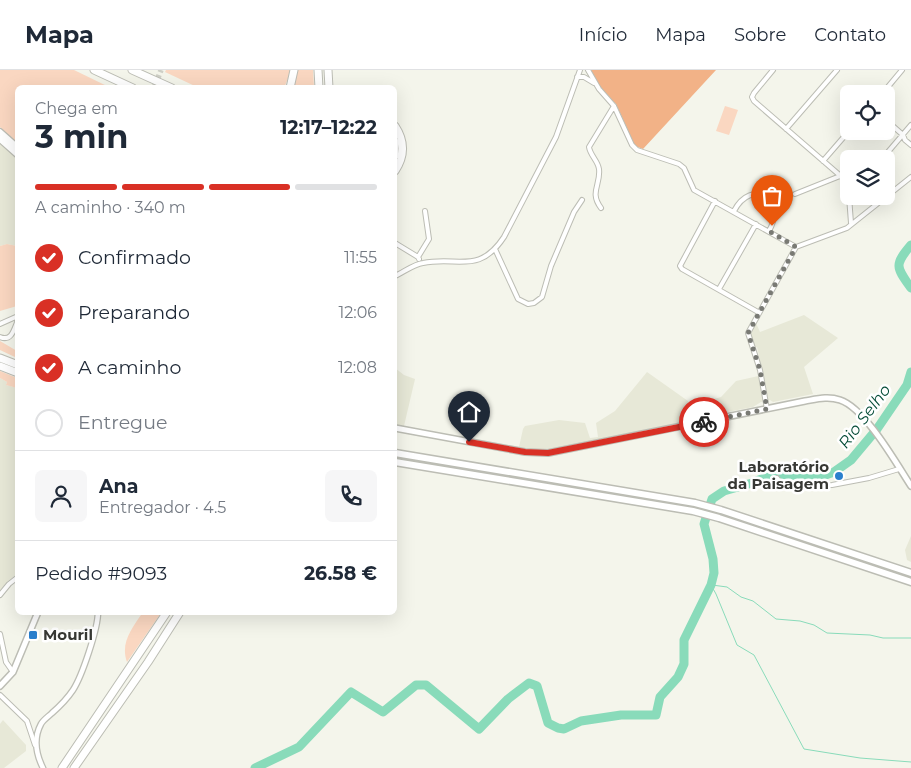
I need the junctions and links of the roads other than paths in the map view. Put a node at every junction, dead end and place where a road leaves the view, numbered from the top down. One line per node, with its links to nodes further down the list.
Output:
1 (94, 70): 14 (highway)
2 (132, 70): 15 (highway)
3 (294, 70): 16 (highway)
4 (318, 70): 17 (highway)
5 (328, 70): 18 (highway)
6 (580, 70): 12 (street)
7 (584, 70): 13 (street)
8 (588, 70): 13 (street)
9 (773, 70): 22 (street)
10 (838, 70): 22 (street)
11 (902, 70): 19 (street)
12 (577, 78): 13 (street); 49 (street)
13 (595, 83): 20 (street)
14 (126, 85)
15 (165, 85)
16 (291, 85)
17 (319, 85)
18 (329, 85)
19 (890, 85)
20 (614, 106): 39 (street); 41 (street)
21 (911, 126): 26 (street)
22 (786, 128): 33 (street)
23 (895, 128): 26 (street)
24 (397, 129): 34 (highway)
25 (0, 132): 29 (main road)
26 (903, 135): 30 (street); 31 (street)
27 (0, 139): 32 (main road)
28 (841, 140): 33 (street)
29 (15, 145)
30 (911, 145)
31 (890, 150)
32 (15, 152)
33 (823, 161): 35 (street)
34 (397, 167)
35 (840, 176): 37 (street)
36 (911, 177): 45 (street)
37 (795, 194)
38 (582, 200): 49 (street)
39 (715, 201): 43 (street); 53 (street)
40 (850, 205): 45 (street)
41 (601, 208)
42 (425, 211): 50 (street)
43 (734, 211): 44 (street); 46 (street)
44 (756, 224): 46 (street); 53 (street)
45 (851, 224): 48 (street)
46 (769, 231): 48 (street)
47 (397, 245): 50 (street)
48 (796, 247): 54 (street)
49 (495, 250): 51 (street)
50 (418, 257): 51 (street)
51 (420, 264): 52 (street)
52 (397, 275)
53 (719, 289): 54 (street)
54 (758, 312): 67 (street)
55 (15, 317): 56 (street)
56 (0, 323)
57 (15, 328): 58 (street)
58 (0, 337)
59 (0, 354): 62 (highway)
60 (0, 358): 63 (highway)
61 (0, 362): 65 (highway)
62 (15, 362)
63 (15, 362)
64 (0, 366): 66 (highway)
65 (15, 368)
66 (15, 373)
67 (767, 409): 68 (main road); 71 (main road)
68 (397, 428)
69 (397, 453): 74 (highway)
70 (397, 462): 76 (highway)
71 (900, 469): 72 (street); 73 (main road)
72 (777, 478)
73 (911, 486)
74 (911, 573)
75 (15, 579): 77 (street)
76 (911, 582)
77 (0, 595)
78 (37, 615): 83 (main road)
79 (98, 615): 86 (street)
80 (165, 615): 88 (highway)
81 (178, 615): 89 (highway)
82 (0, 634): 83 (street)
83 (13, 672): 84 (main road)
84 (0, 686)
85 (0, 695): 86 (street)
86 (35, 744): 87 (street)
87 (43, 768)
88 (62, 768)
89 (74, 768)

